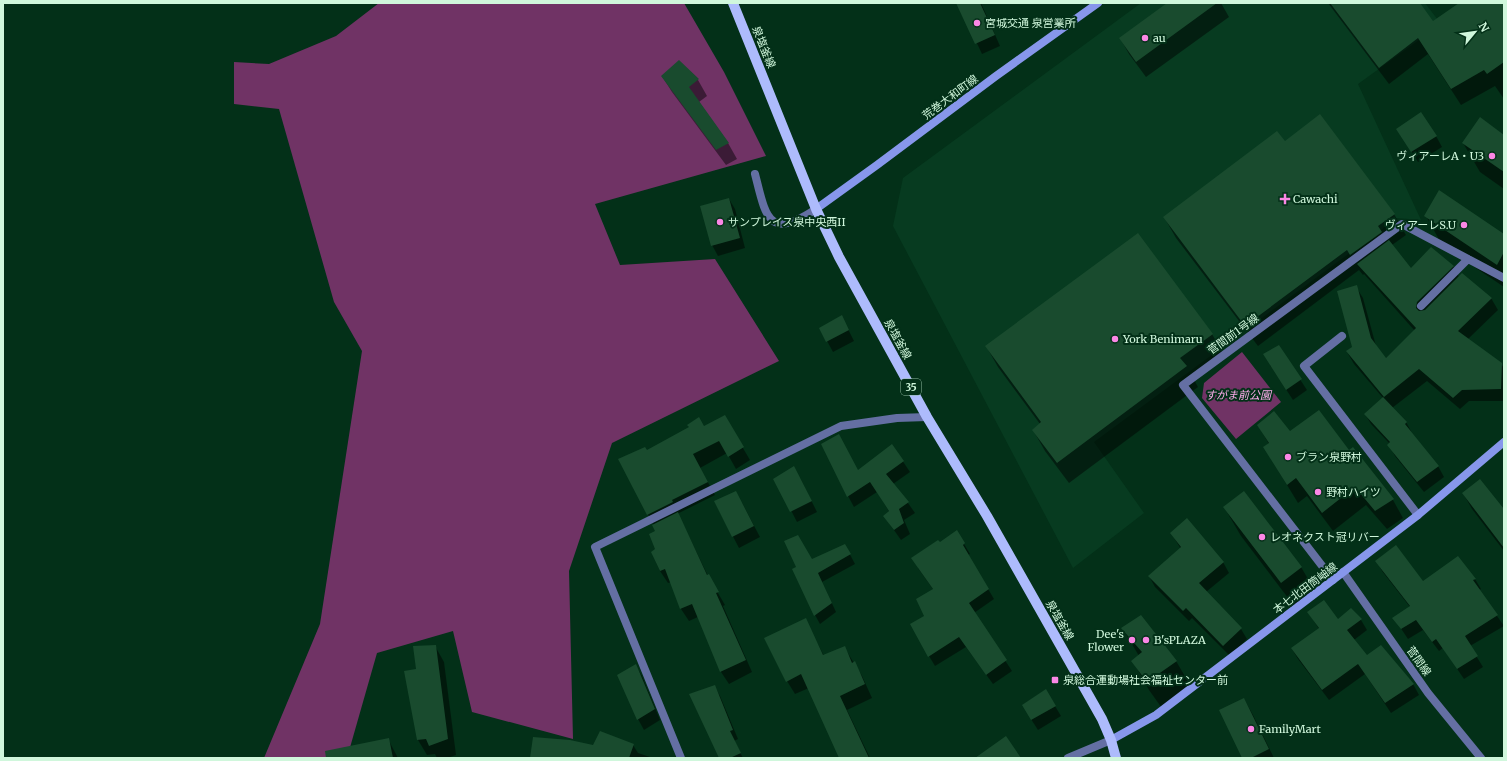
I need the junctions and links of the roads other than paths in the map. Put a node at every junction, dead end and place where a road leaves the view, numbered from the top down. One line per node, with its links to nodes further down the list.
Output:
1 (733, 3): 4 (main road, 泉塩釜線 / 35)
2 (1098, 3): 4 (street, 荒巻大和町線)
3 (755, 174): 4 (street)
4 (816, 209): 9 (main road, 泉塩釜線 / 35)
5 (1468, 259): 6 (street, 菅間前1号線); 7 (street); 13 (street, 菅間前1号線)
6 (1504, 278)
7 (1421, 306)
8 (1342, 336): 11 (street)
9 (927, 417): 14 (main road, 泉塩釜線 / 35); 15 (street)
10 (1504, 442): 11 (street, 本七北田筒岫線)
11 (1418, 515): 12 (street, 本七北田筒岫線)
12 (1343, 572): 13 (street, 本七北田筒岫線); 18 (street, 菅間線)
13 (1333, 580): 14 (street, 本七北田筒岫線)
14 (1111, 740): 16 (street); 17 (main road, 泉塩釜線 / 35)
15 (681, 758)
16 (1068, 758)
17 (1116, 758)
18 (1481, 758)

